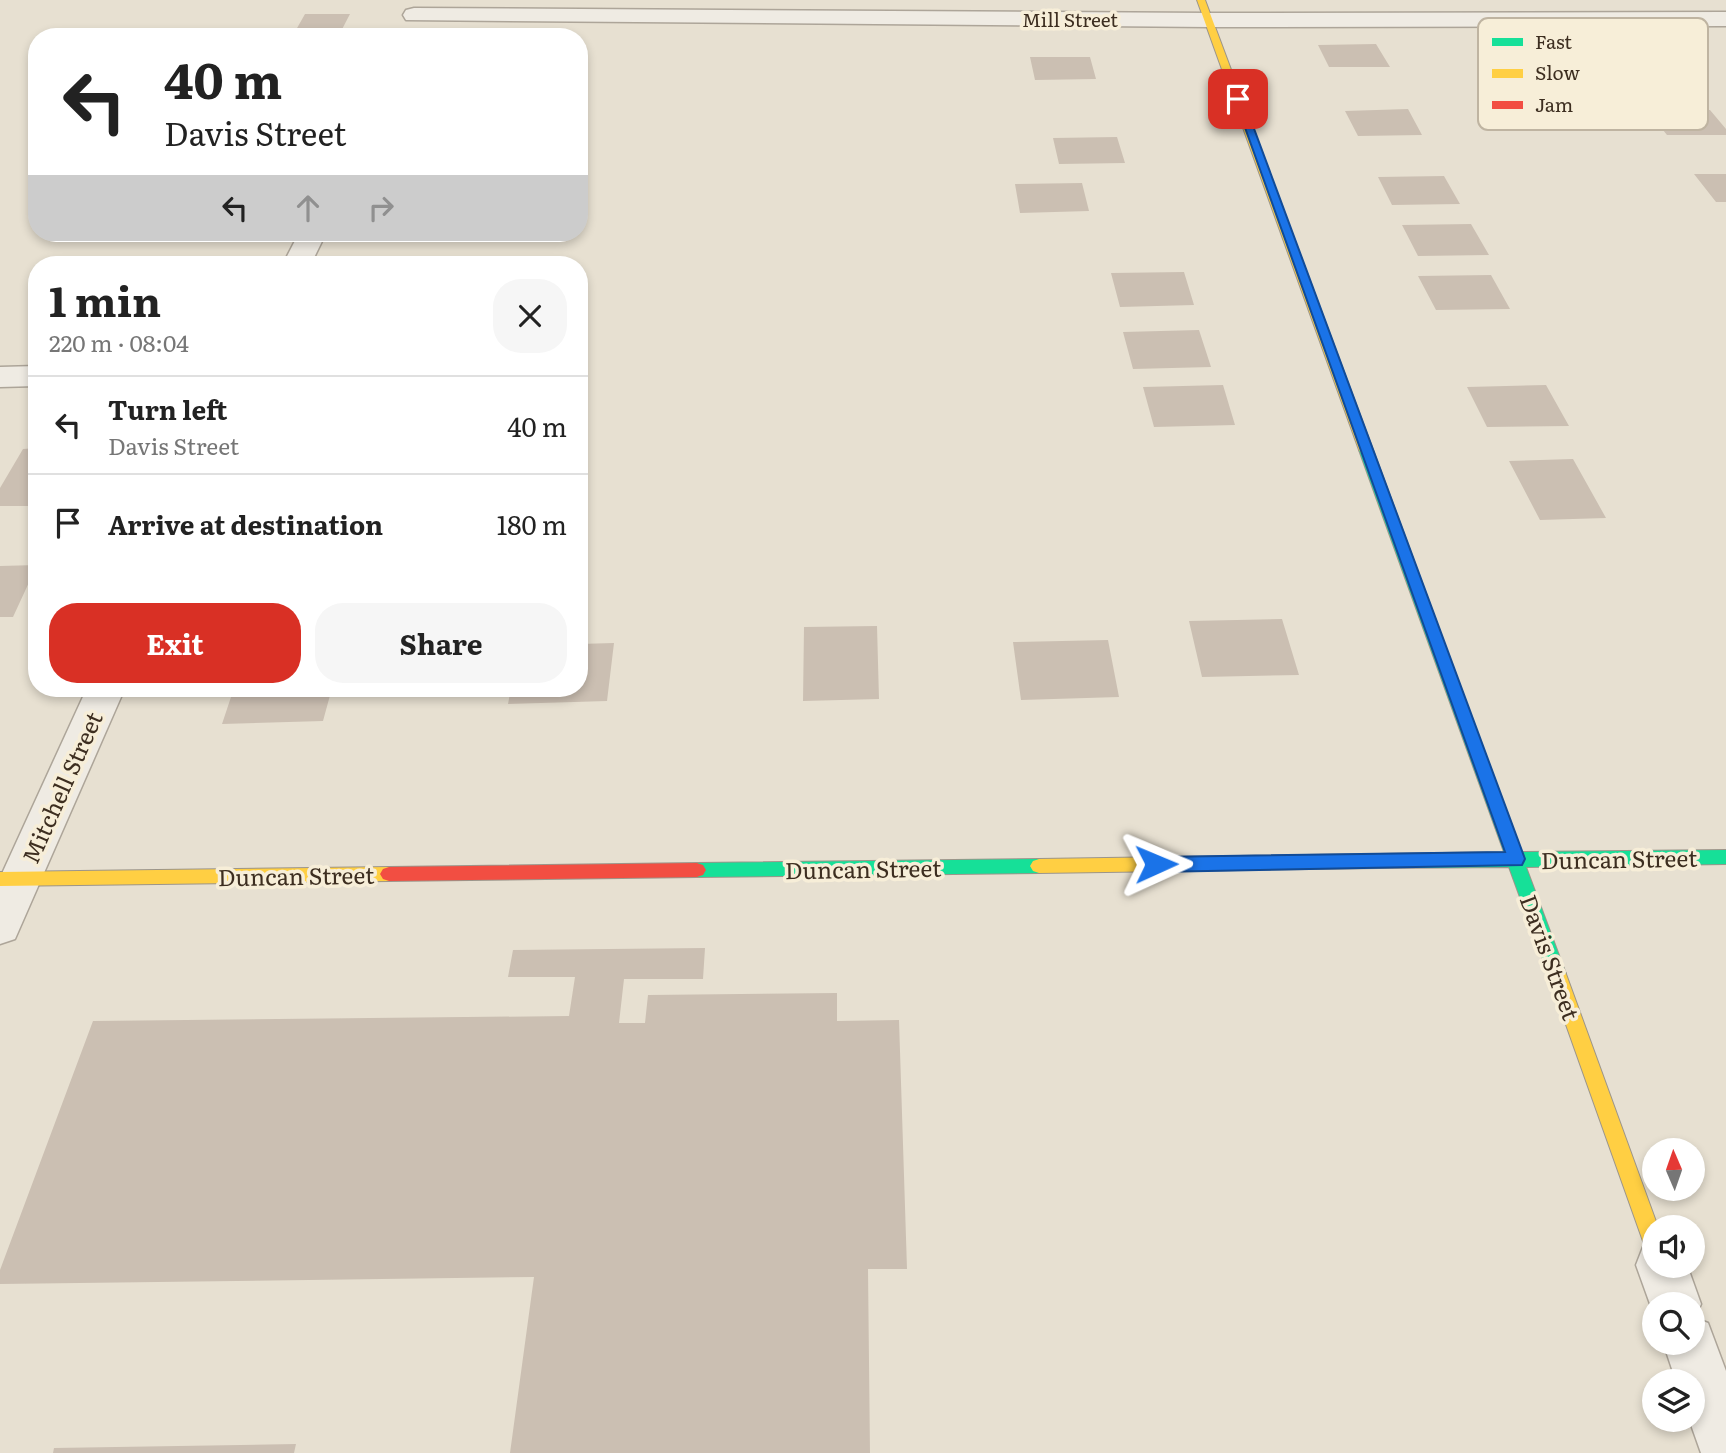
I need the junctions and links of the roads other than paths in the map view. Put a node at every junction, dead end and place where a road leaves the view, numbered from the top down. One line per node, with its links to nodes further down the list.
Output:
1 (1707, 0): 6 (street)
2 (418, 8): 3 (street, Mill Street); 7 (street)
3 (1205, 10): 4 (street, Mill Street); 12 (street, Davis Street)
4 (1622, 18)
5 (1708, 20): 6 (street, Mill Street)
6 (1726, 20)
7 (408, 28)
8 (28, 376): 9 (street)
9 (0, 377)
10 (101, 697): 13 (street, Mitchell Street)
11 (1726, 857): 12 (street, Duncan Street)
12 (1516, 859): 13 (street, Duncan Street); 15 (street, Davis Street)
13 (10, 879): 14 (street, Mitchell Street)
14 (0, 925)
15 (1644, 1215)
16 (1694, 1355): 17 (street)
17 (1726, 1446)

